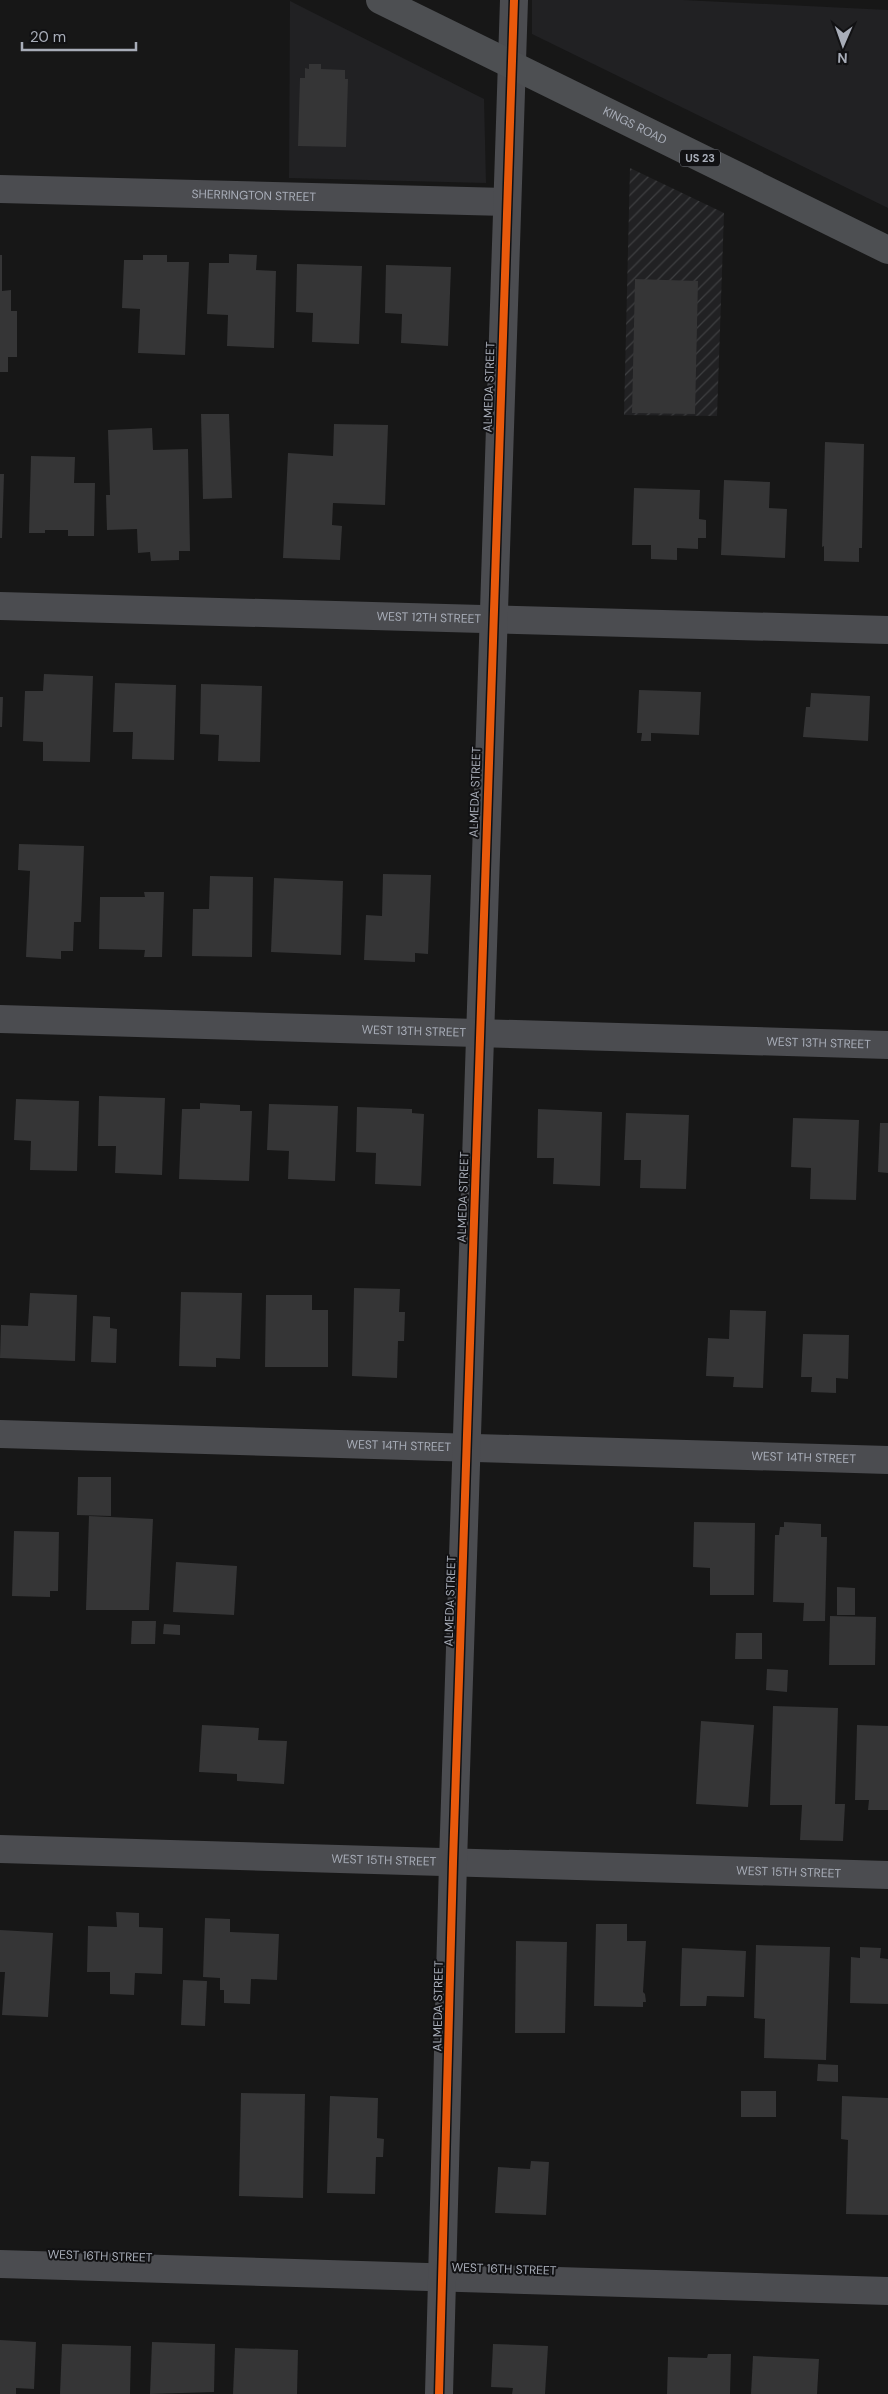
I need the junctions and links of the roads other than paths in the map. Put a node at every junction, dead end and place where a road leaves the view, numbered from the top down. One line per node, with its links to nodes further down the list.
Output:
1 (380, 0): 3 (main road, KINGS ROAD / US 23)
2 (514, 0): 3 (street, ALMEDA STREET)
3 (512, 65): 5 (street, ALMEDA STREET); 6 (main road, KINGS ROAD / US 23)
4 (0, 189): 5 (street, SHERRINGTON STREET)
5 (506, 202): 8 (street, ALMEDA STREET)
6 (888, 250)
7 (0, 606): 8 (street, WEST 12TH STREET)
8 (492, 620): 9 (street, WEST 12TH STREET); 11 (street, ALMEDA STREET)
9 (888, 630)
10 (0, 1019): 11 (street, WEST 13TH STREET)
11 (479, 1032): 12 (street, WEST 13TH STREET); 14 (street, ALMEDA STREET)
12 (888, 1045)
13 (0, 1434): 14 (street, WEST 14TH STREET)
14 (467, 1447): 15 (street, WEST 14TH STREET); 17 (street, ALMEDA STREET)
15 (888, 1460)
16 (0, 1849): 17 (street, WEST 15TH STREET)
17 (453, 1862): 18 (street, WEST 15TH STREET); 20 (street, ALMEDA STREET)
18 (888, 1875)
19 (0, 2264): 20 (street, WEST 16TH STREET)
20 (443, 2278): 21 (street, WEST 16TH STREET); 22 (street, ALMEDA STREET)
21 (888, 2292)
22 (439, 2394)

